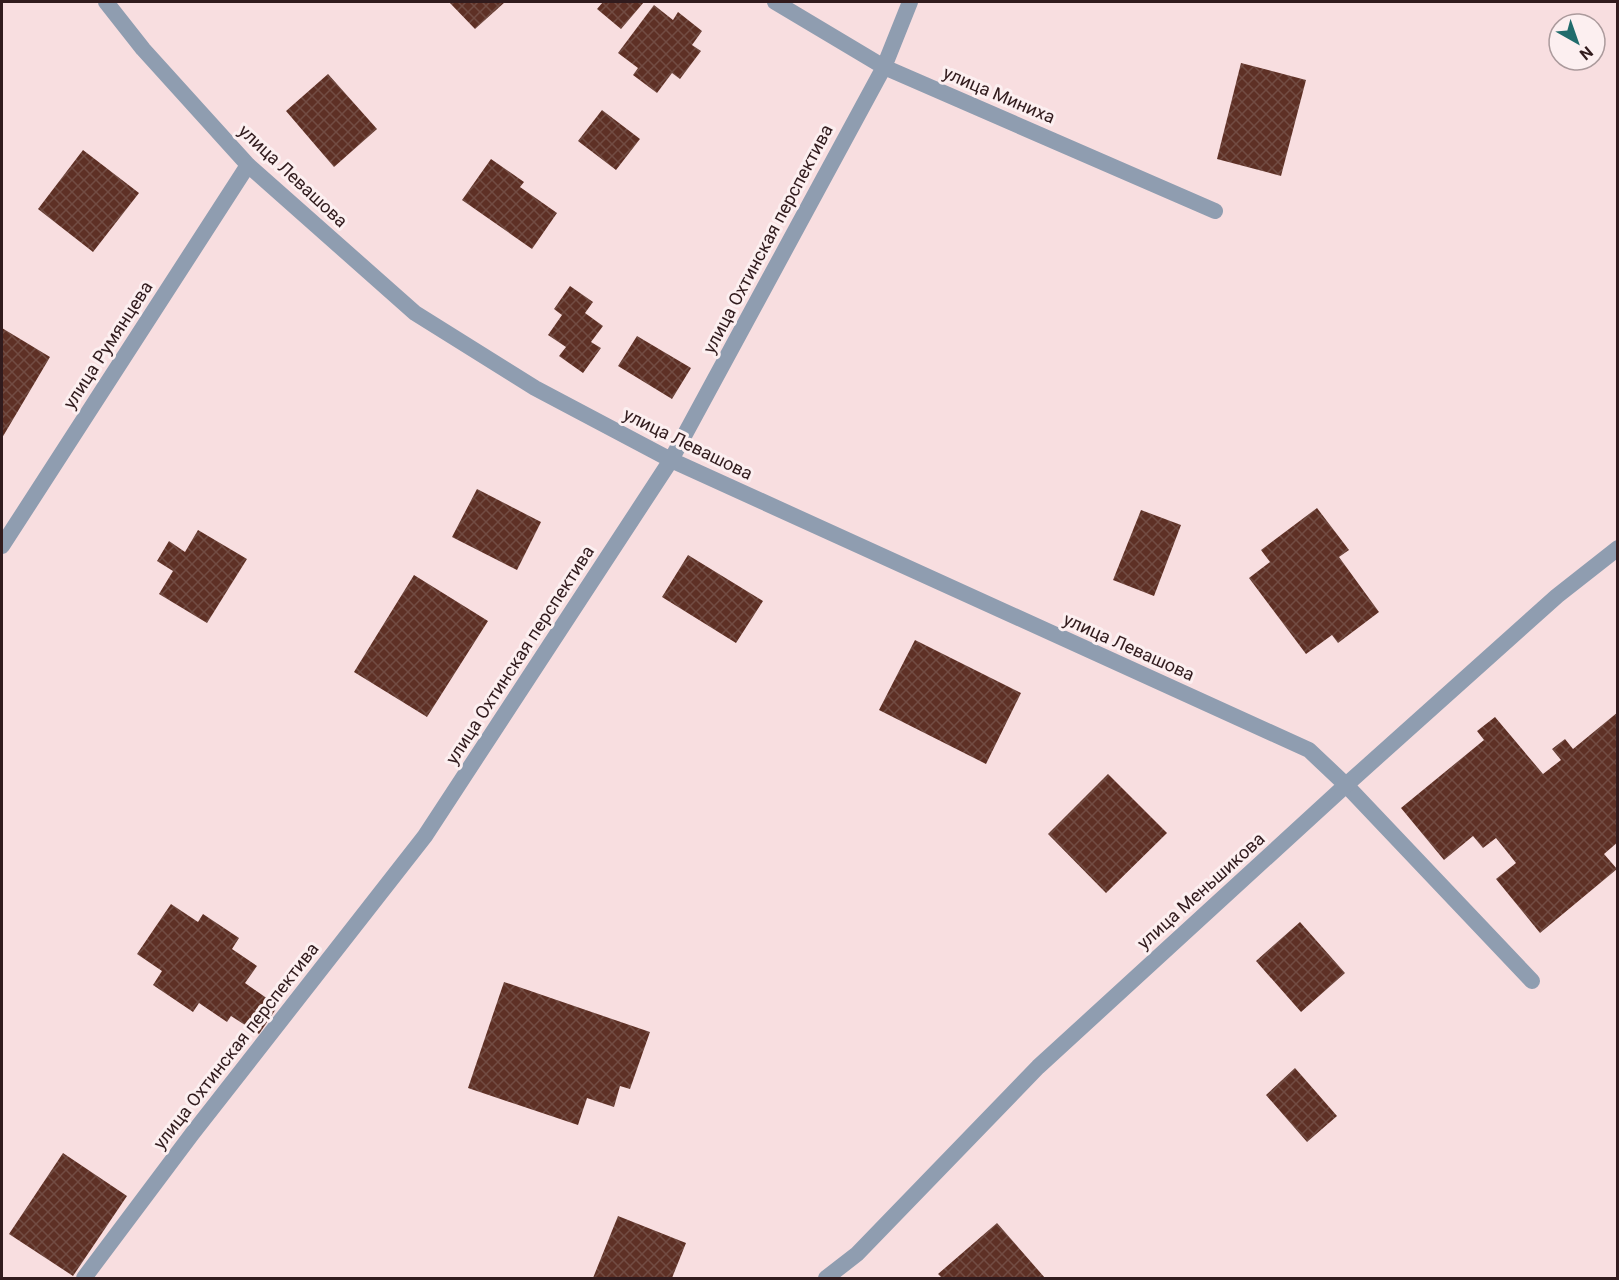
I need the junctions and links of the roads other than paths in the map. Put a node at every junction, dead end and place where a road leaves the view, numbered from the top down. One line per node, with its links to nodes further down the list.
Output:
1 (106, 2): 5 (street, улица Левашова)
2 (775, 2): 4 (street, улица Миниха)
3 (910, 2): 4 (street, улица Охтинская перспектива)
4 (884, 67): 6 (street, улица Миниха); 7 (street, улица Охтинская перспектива)
5 (248, 165): 7 (street, улица Левашова); 8 (street, улица Румянцева)
6 (1215, 211)
7 (671, 460): 10 (street, улица Левашова); 12 (street, улица Охтинская перспектива)
8 (2, 546)
9 (1617, 548): 10 (street, улица Меньшикова)
10 (1346, 785): 11 (street, улица Левашова); 13 (street, улица Меньшикова)
11 (1532, 981)
12 (84, 1278)
13 (826, 1278)

